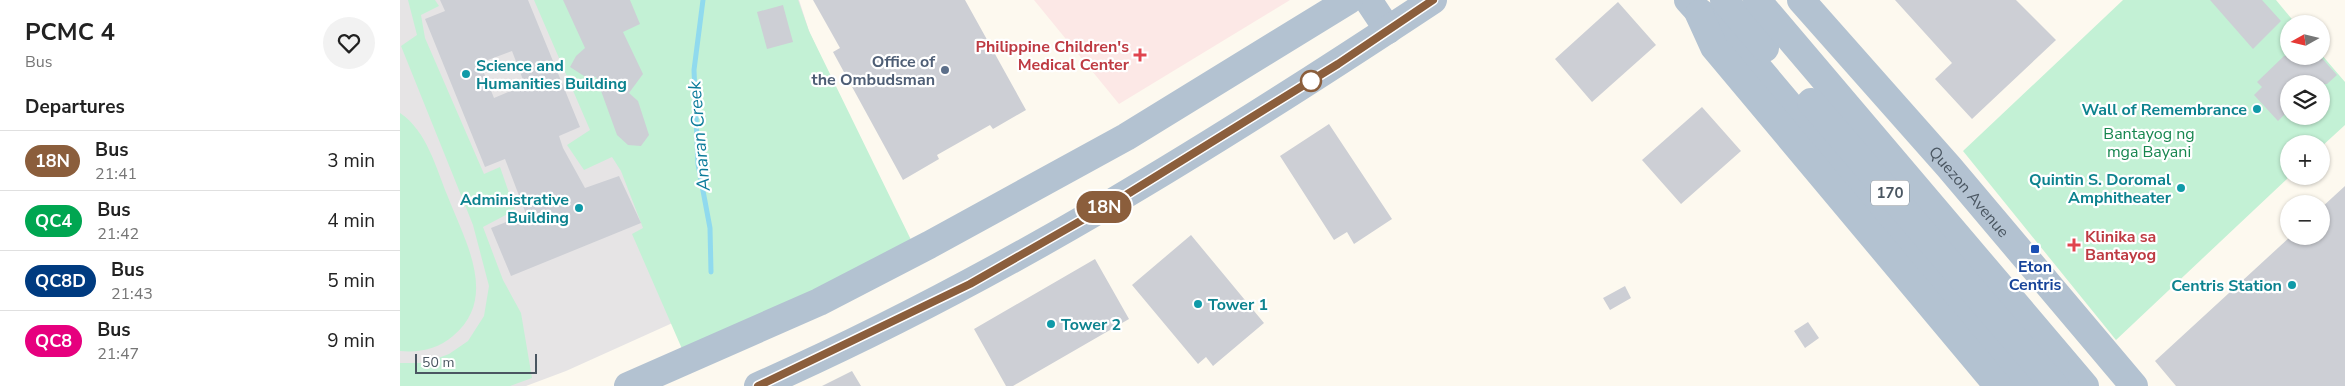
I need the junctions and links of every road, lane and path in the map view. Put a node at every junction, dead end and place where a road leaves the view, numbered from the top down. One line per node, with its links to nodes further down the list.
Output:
1 (1349, 0): 10 (main road)
2 (1368, 0): 9 (main road)
3 (1433, 0): 9 (main road)
4 (1724, 0): 14 (main road, 170)
5 (1757, 0): 15 (main road, 170)
6 (1782, 0): 16 (main road, Quezon Avenue / 170)
7 (1801, 0): 17 (main road, Quezon Avenue)
8 (1693, 5): 12 (main road, 170); 13 (main road, 170)
9 (1388, 30): 11 (main road)
10 (628, 386)
11 (758, 386)
12 (1998, 386)
13 (2026, 386)
14 (2055, 386)
15 (2085, 386)
16 (2106, 386)
17 (2134, 386)

